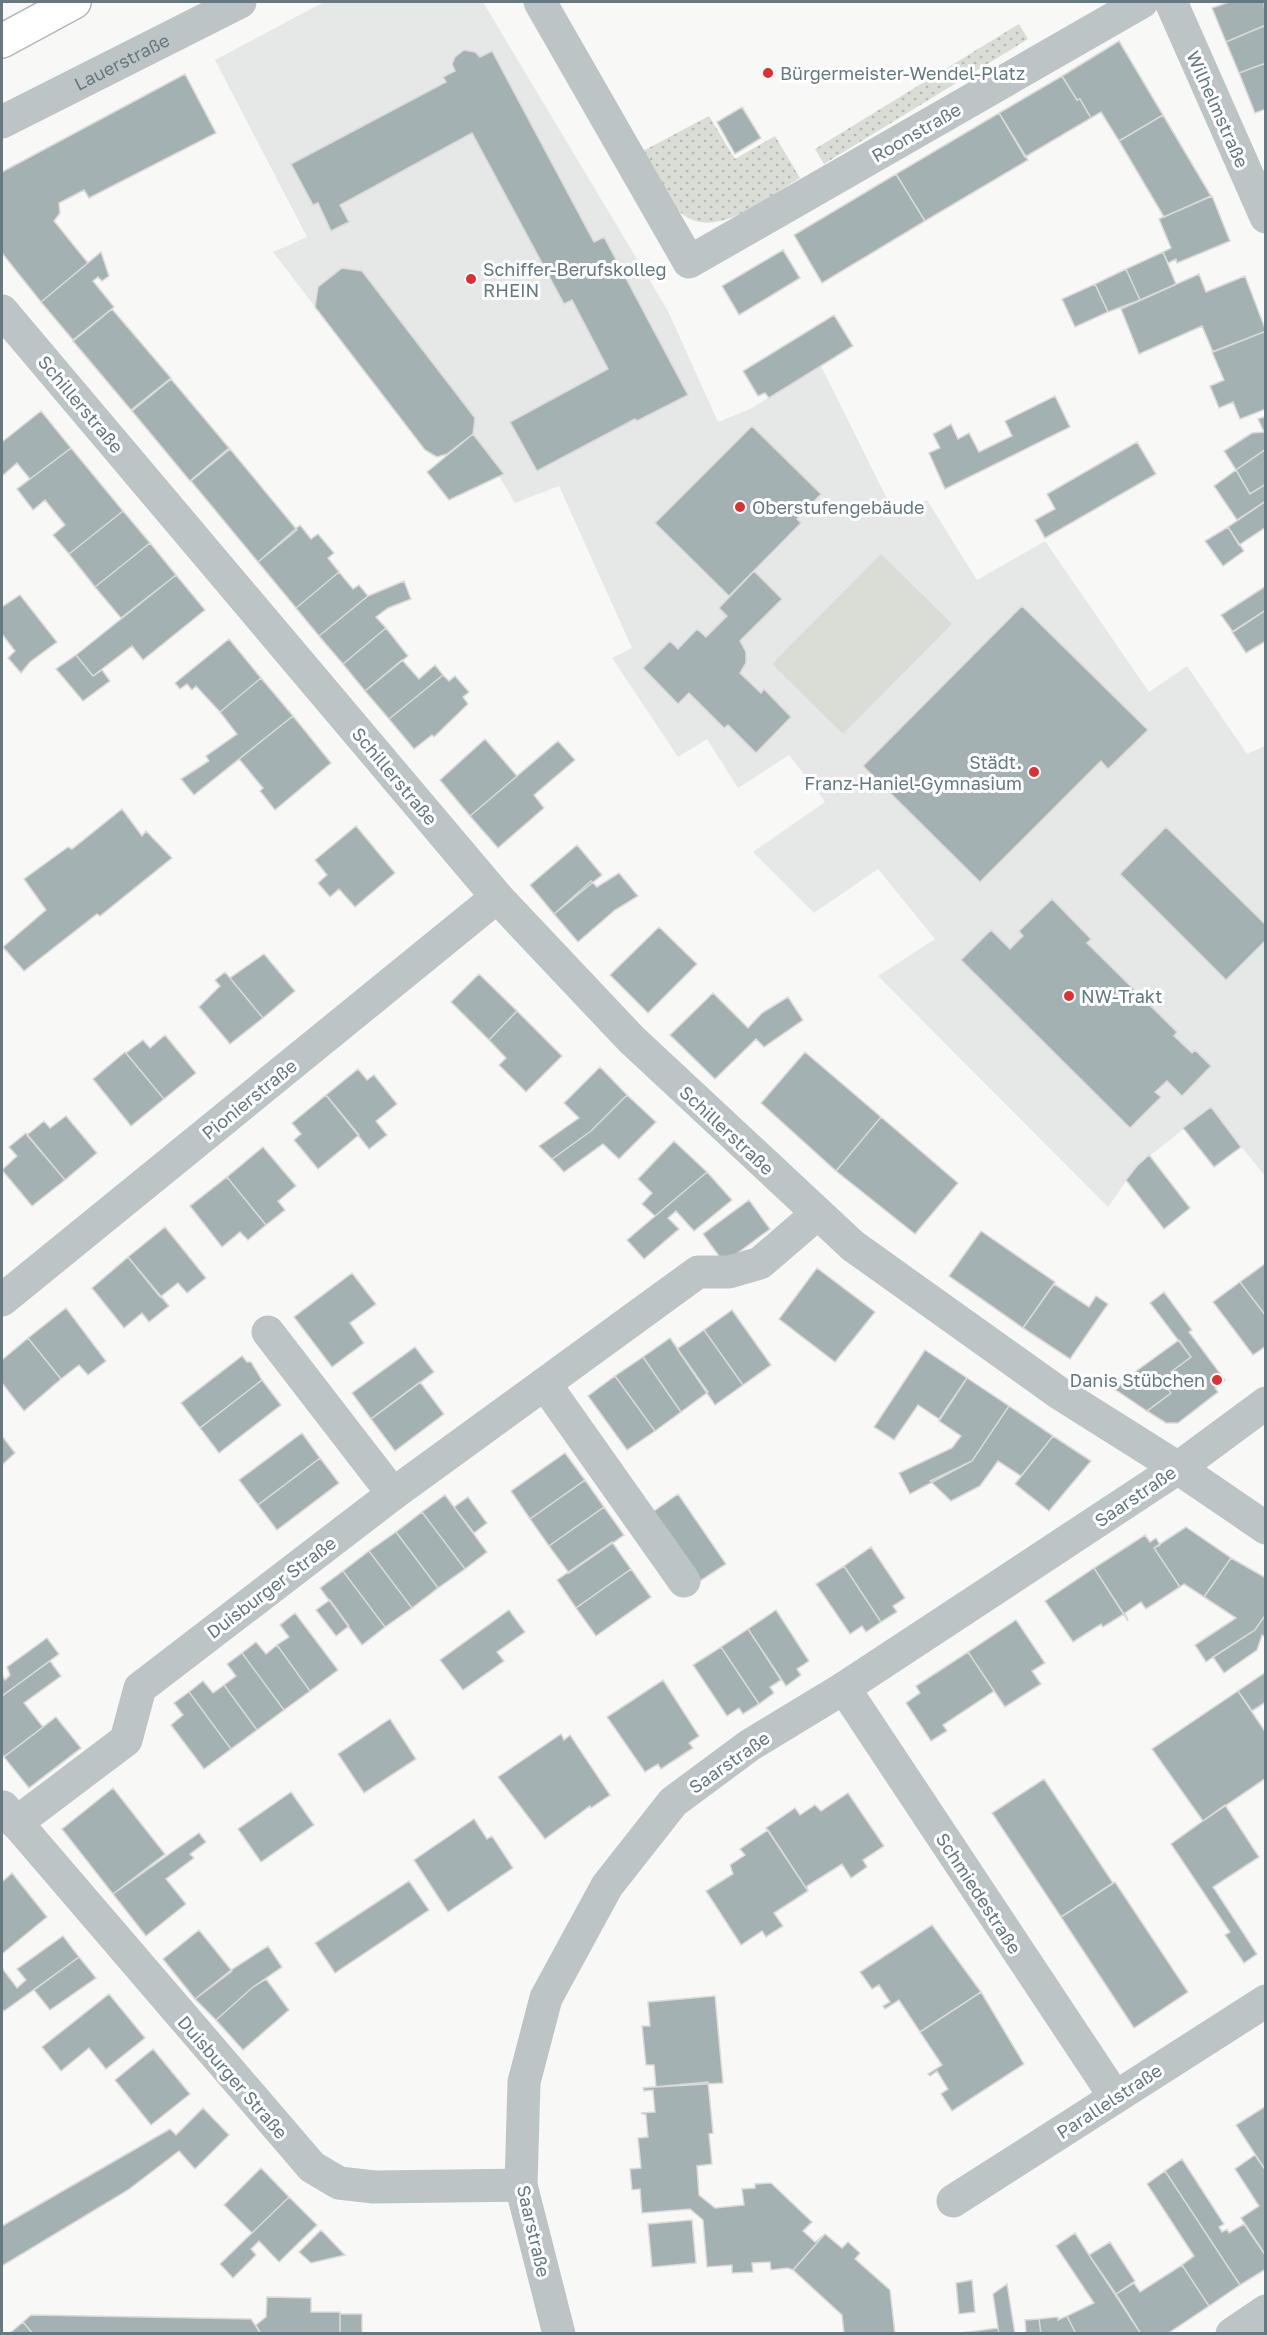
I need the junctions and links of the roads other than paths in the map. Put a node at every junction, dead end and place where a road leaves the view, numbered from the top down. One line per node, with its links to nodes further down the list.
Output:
1 (74, 2): 6 (main road)
2 (240, 2): 7 (street, Lauerstraße)
3 (540, 2): 4 (street, Roonstraße)
4 (1142, 2)
5 (1171, 2): 8 (street, Wilhelmstraße)
6 (2, 41)
7 (2, 122)
8 (1266, 217)
9 (2, 311): 10 (street, Schillerstraße)
10 (497, 897): 11 (street, Schillerstraße); 12 (street, Pionierstraße)
11 (818, 1214): 14 (street); 16 (street, Schillerstraße)
12 (2, 1300)
13 (268, 1332): 17 (street)
14 (545, 1383): 17 (street); 19 (street)
15 (1266, 1403): 16 (street, Saarstraße)
16 (1178, 1468): 18 (street, Schillerstraße); 20 (street, Saarstraße)
17 (393, 1494): 21 (street, Duisburger Straße)
18 (1266, 1528)
19 (684, 1581)
20 (844, 1688): 23 (street, Schmiedestraße); 24 (street, Saarstraße)
21 (9, 1815): 24 (street, Duisburger Straße)
22 (1266, 2001): 23 (street, Parallelstraße)
23 (1114, 2097): 25 (street, Parallelstraße)
24 (521, 2186): 27 (street, Saarstraße)
25 (953, 2201)
26 (1266, 2311): 28 (street)
27 (559, 2334)
28 (1232, 2334)

